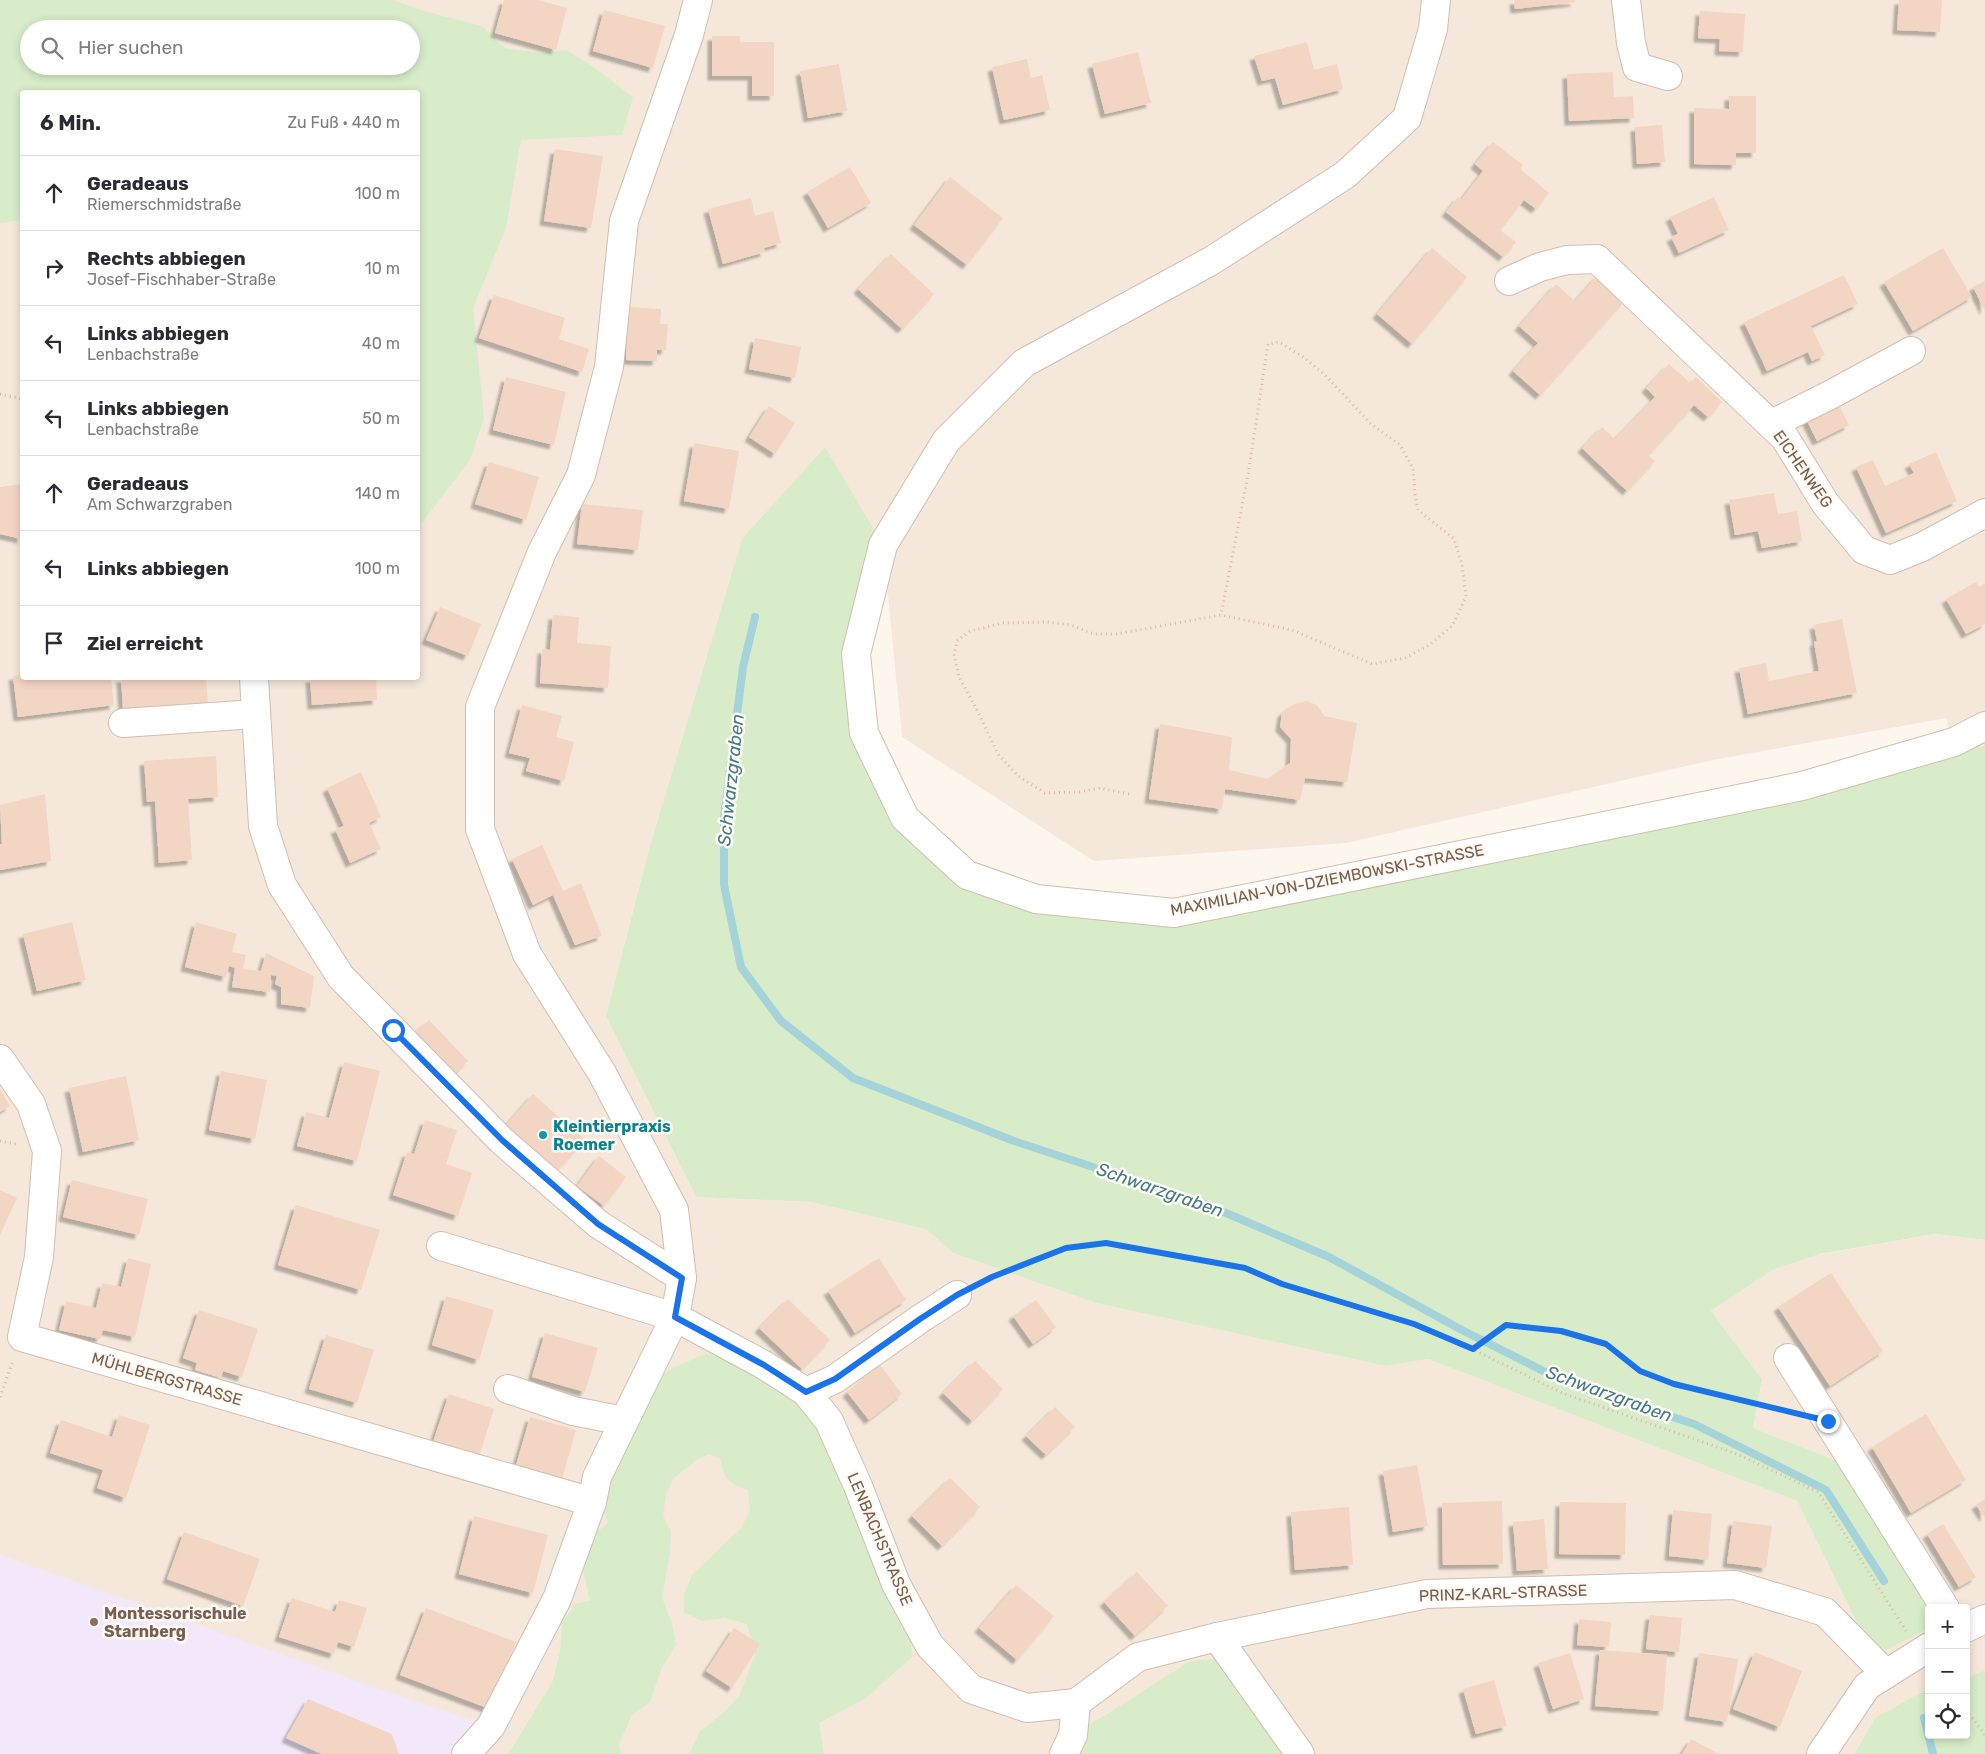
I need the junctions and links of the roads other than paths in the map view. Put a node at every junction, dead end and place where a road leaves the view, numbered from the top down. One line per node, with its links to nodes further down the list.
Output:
1 (698, 0): 15 (street)
2 (1436, 0): 12 (street, MAXIMILIAN-VON-DZIEMBOWSKI-STRASSE)
3 (1626, 0): 4 (street)
4 (1668, 76)
5 (1509, 281): 7 (street, EICHENWEG)
6 (1910, 351): 7 (street)
7 (1772, 424): 8 (street, EICHENWEG)
8 (1985, 513)
9 (254, 680): 10 (street)
10 (256, 714): 11 (street); 15 (street)
11 (123, 723)
12 (1985, 726)
13 (0, 1059): 22 (street, MÜHLBERGSTRASSE)
14 (441, 1246): 17 (street, LENBACHSTRASSE)
15 (682, 1278): 17 (street)
16 (957, 1295): 20 (street)
17 (675, 1317): 20 (street, LENBACHSTRASSE); 21 (street)
18 (1788, 1358): 23 (street)
19 (508, 1389): 21 (street)
20 (806, 1392): 29 (street, LENBACHSTRASSE)
21 (624, 1421): 22 (street)
22 (592, 1502): 30 (street)
23 (1942, 1604)
24 (1985, 1620): 25 (street)
25 (1970, 1626)
26 (1217, 1637): 28 (street, PRINZ-KARL-STRASSE); 29 (street, PRINZ-KARL-STRASSE); 32 (street)
27 (1926, 1649): 28 (street)
28 (1886, 1674): 33 (street)
29 (1076, 1703): 31 (street)
30 (466, 1754)
31 (1064, 1754)
32 (1300, 1754)
33 (1821, 1754)

